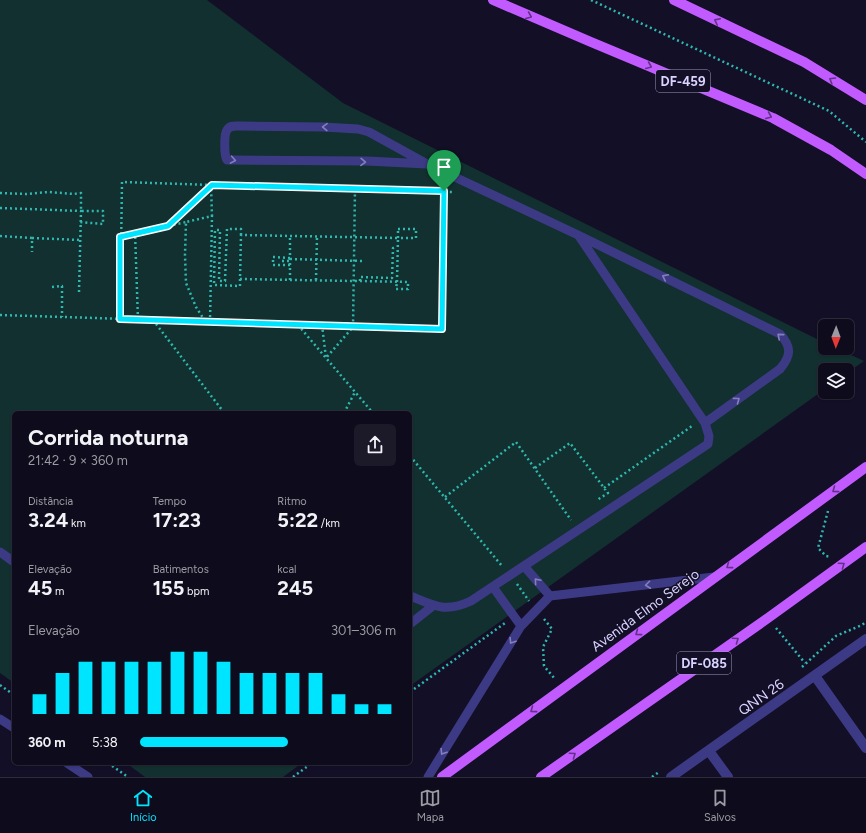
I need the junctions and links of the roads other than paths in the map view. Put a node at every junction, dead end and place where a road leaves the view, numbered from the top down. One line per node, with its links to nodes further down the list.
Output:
1 (493, 0): 5 (main road, DF-459, one-way to 5)
2 (674, 0): 3 (main road, one-way to 2)
3 (866, 100)
4 (427, 164): 4 (lane, one-way to 4); 6 (lane)
5 (866, 174)
6 (578, 234): 7 (lane); 7 (lane, one-way to 6)
7 (701, 423): 12 (lane)
8 (866, 467): 13 (main road, Avenida Elmo Serejo, one-way to 13)
9 (866, 547): 30 (main road, DF-085, one-way to 9)
10 (0, 552): 11 (lane)
11 (12, 561)
12 (524, 566): 14 (lane); 15 (lane, one-way to 12)
13 (714, 577): 15 (lane, one-way to 15); 29 (main road, Avenida Elmo Serejo, one-way to 29)
14 (493, 587): 17 (lane); 19 (lane)
15 (550, 596): 19 (lane)
16 (412, 597): 17 (lane)
17 (434, 606): 18 (lane)
18 (412, 622)
19 (521, 626): 28 (lane, one-way to 28)
20 (866, 639): 21 (street, QNN 26)
21 (815, 676): 24 (street); 25 (street, QNN 26)
22 (0, 718): 23 (lane)
23 (12, 727)
24 (866, 748)
25 (709, 751): 31 (street, QNN 26); 32 (street)
26 (70, 765): 27 (lane)
27 (88, 777)
28 (428, 777)
29 (442, 777)
30 (541, 777)
31 (671, 777)
32 (728, 777)

